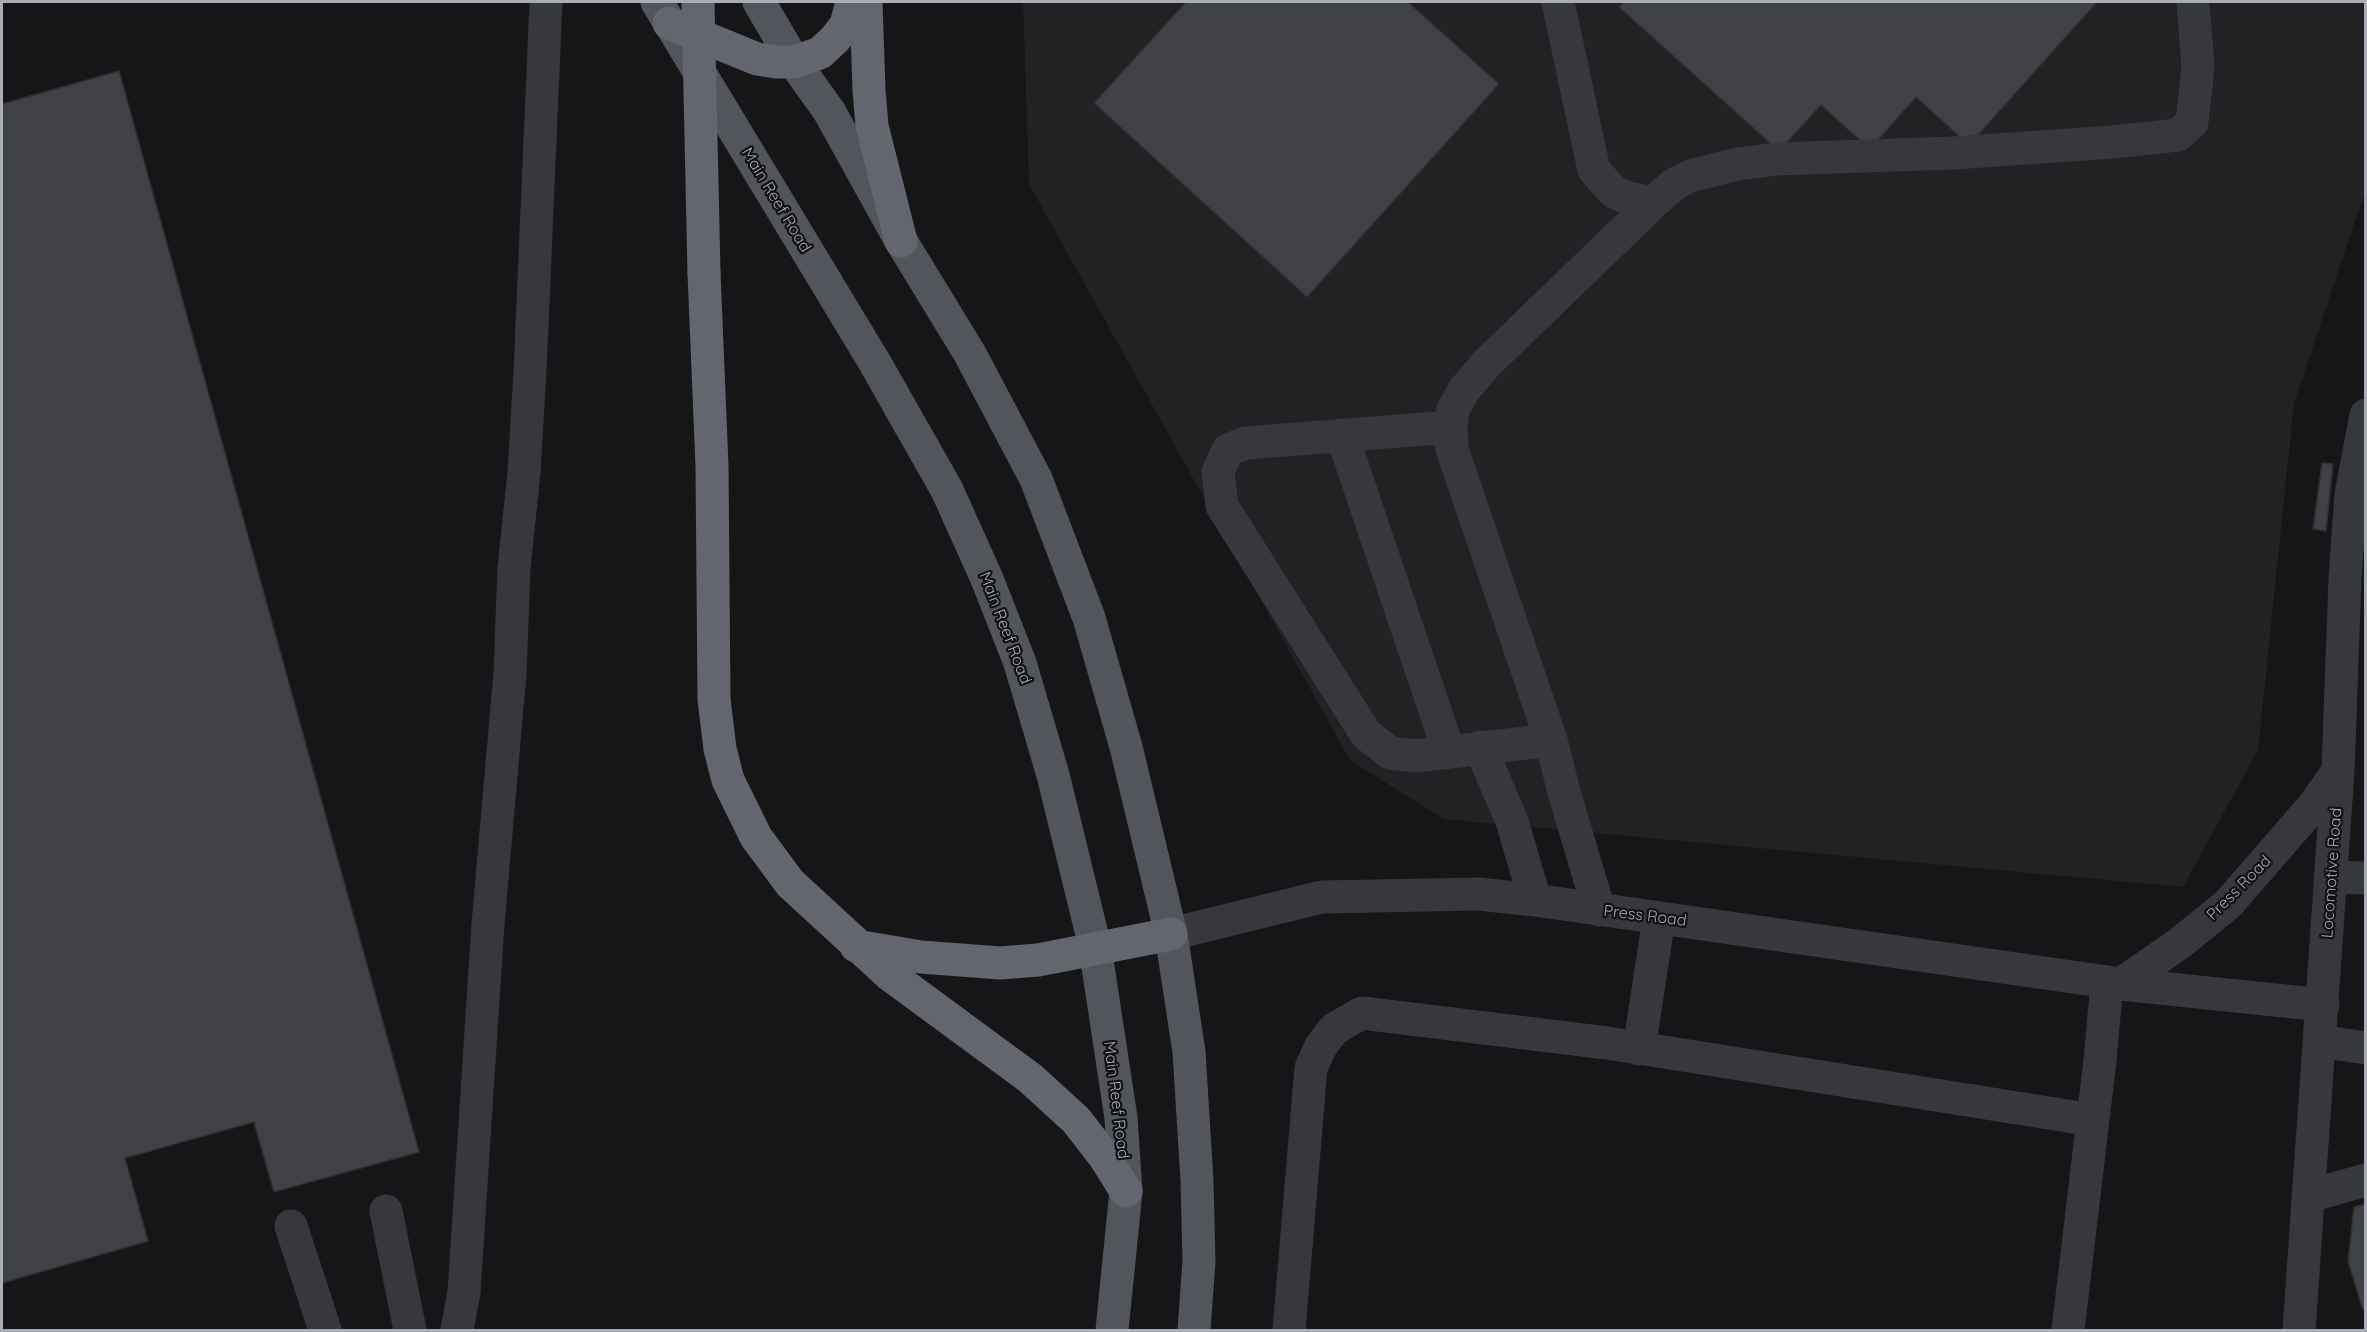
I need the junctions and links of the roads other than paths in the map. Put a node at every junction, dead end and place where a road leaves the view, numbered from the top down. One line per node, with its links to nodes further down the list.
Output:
1 (546, 2): 39 (street)
2 (698, 2): 24 (highway, bridge)
3 (759, 2): 9 (main road)
4 (852, 2): 9 (highway)
5 (866, 2): 11 (highway)
6 (1558, 2): 10 (street)
7 (2193, 2): 10 (street)
8 (663, 12): 9 (highway); 25 (main road, Main Reef Road)
9 (794, 62): 11 (main road)
10 (1653, 203): 13 (street)
11 (901, 241): 23 (main road)
12 (2366, 415): 17 (street, Locomotive Road)
13 (1451, 427): 14 (street); 15 (street)
14 (1342, 435): 16 (street); 16 (street)
15 (1551, 740): 16 (street); 21 (street)
16 (1464, 749): 20 (street)
17 (2338, 771): 18 (street, Locomotive Road); 26 (street, Press Road)
18 (2332, 877): 19 (street); 27 (street, Locomotive Road)
19 (2366, 878)
20 (1535, 900): 21 (street, Press Road); 23 (street, Press Road)
21 (1599, 910): 22 (street, Press Road)
22 (1659, 918): 26 (street, Press Road); 29 (street)
23 (1171, 934): 25 (highway); 41 (main road)
24 (856, 946): 25 (highway); 33 (highway)
25 (1095, 948): 33 (main road, Main Reef Road)
26 (2114, 983): 27 (street, Press Road); 31 (street)
27 (2323, 1005): 28 (street, Locomotive Road)
28 (2320, 1041): 30 (street); 34 (street, Locomotive Road)
29 (1639, 1048): 31 (street); 42 (street)
30 (2366, 1048)
31 (2093, 1120): 43 (street)
32 (2366, 1180): 34 (street)
33 (1126, 1191): 40 (main road, Main Reef Road)
34 (2309, 1196): 44 (street, Locomotive Road)
35 (386, 1212): 38 (street)
36 (291, 1226): 37 (street)
37 (325, 1330)
38 (410, 1330)
39 (457, 1330)
40 (1112, 1330)
41 (1194, 1330)
42 (1289, 1330)
43 (2068, 1330)
44 (2299, 1330)

